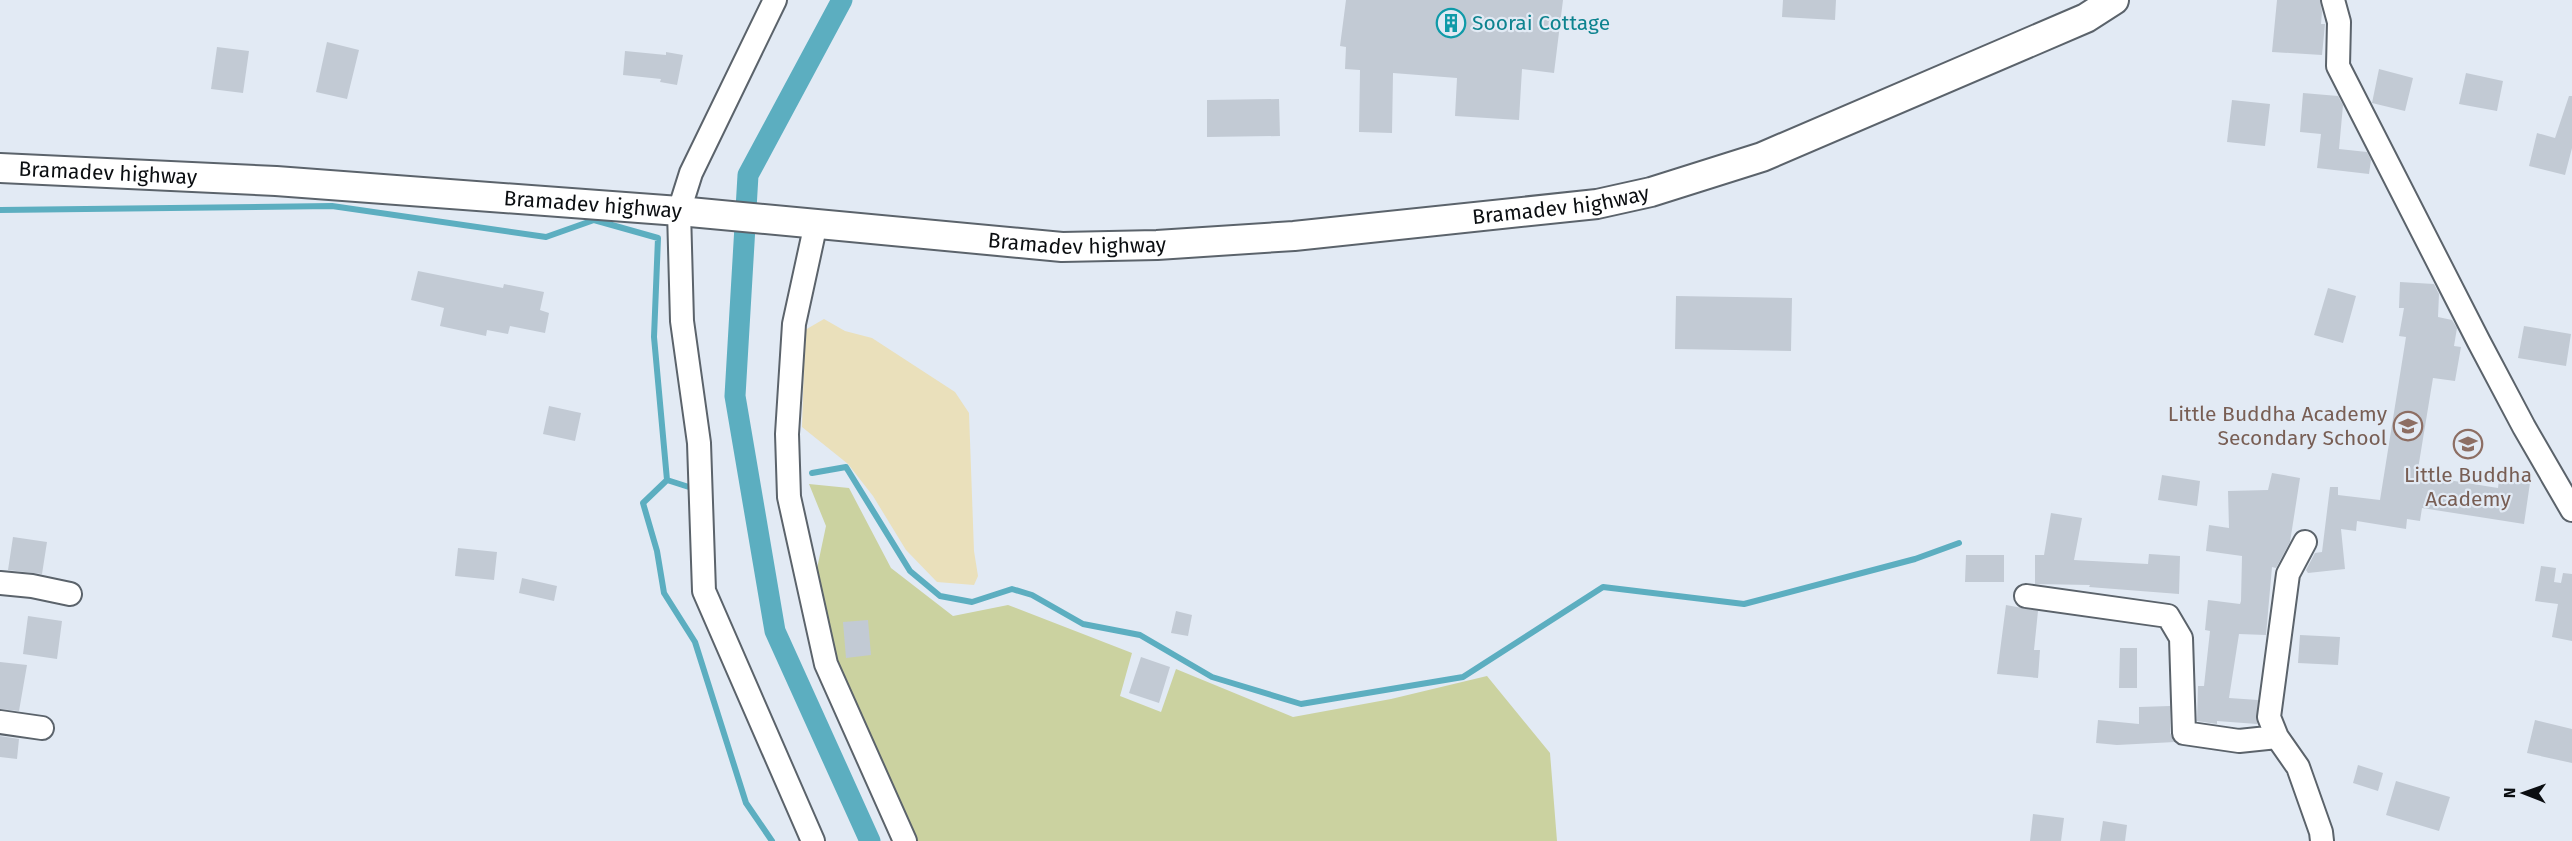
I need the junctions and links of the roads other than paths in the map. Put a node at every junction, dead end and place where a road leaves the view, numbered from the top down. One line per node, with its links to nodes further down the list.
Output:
1 (776, 0): 5 (street)
2 (2114, 0): 6 (street, Bramadev highway)
3 (2333, 0): 7 (street)
4 (0, 168): 5 (street, Bramadev highway)
5 (683, 212): 6 (street, Bramadev highway); 15 (street)
6 (810, 223): 16 (street)
7 (2572, 510)
8 (2305, 542): 14 (street)
9 (0, 583): 10 (street)
10 (70, 594)
11 (2026, 596): 14 (street)
12 (0, 722): 13 (street)
13 (42, 728)
14 (2277, 737): 17 (street)
15 (813, 841)
16 (904, 841)
17 (2322, 841)

